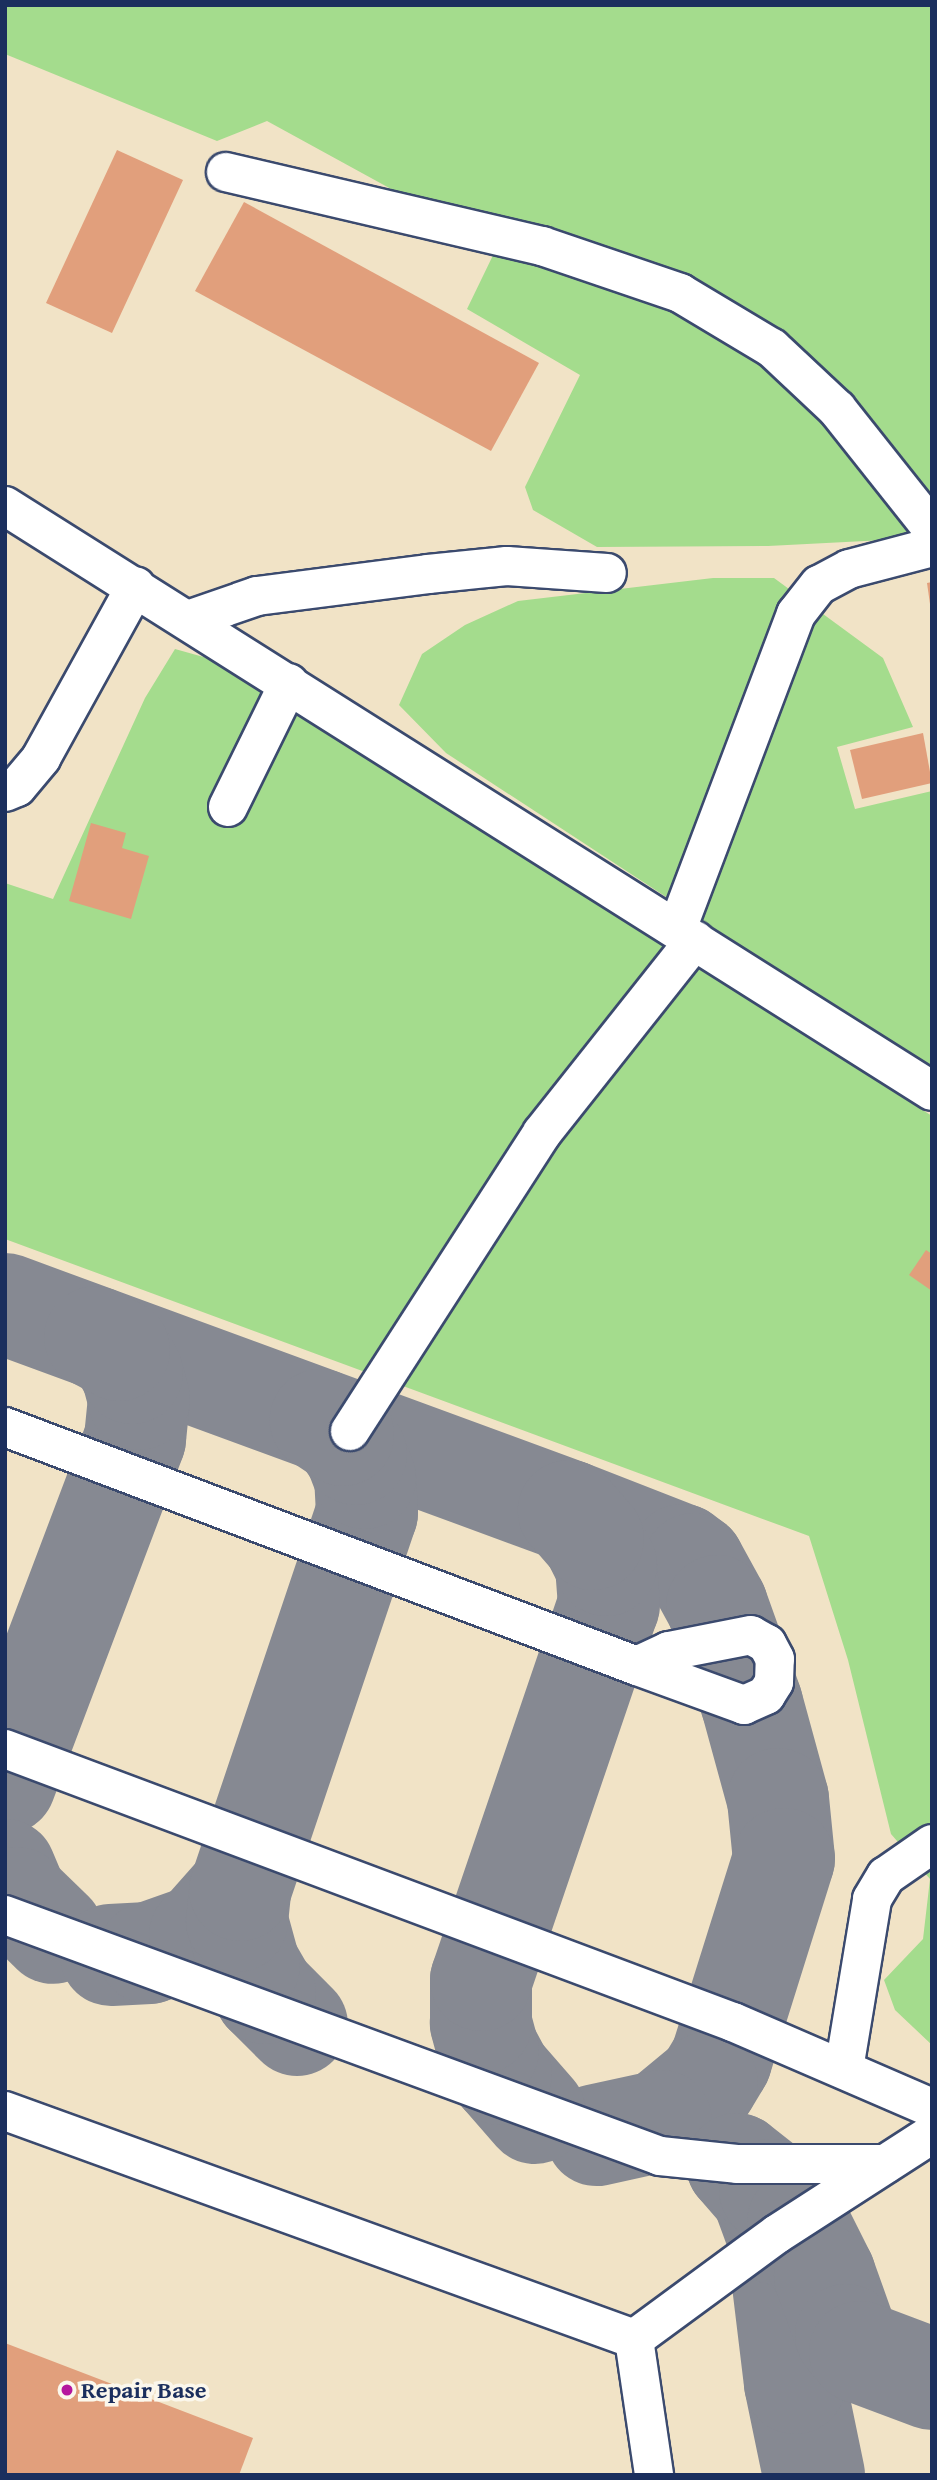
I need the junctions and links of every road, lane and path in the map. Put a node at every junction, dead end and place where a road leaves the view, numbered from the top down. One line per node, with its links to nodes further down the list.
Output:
1 (226, 172): 3 (lane)
2 (5, 506): 6 (lane)
3 (932, 529)
4 (932, 547): 11 (lane)
5 (607, 573): 7 (lane)
6 (136, 586): 7 (lane); 9 (lane)
7 (191, 619): 8 (lane)
8 (289, 683): 10 (lane); 11 (lane)
9 (5, 792)
10 (228, 807)
11 (686, 934): 12 (lane); 14 (lane)
12 (932, 1091)
13 (5, 1427): 15 (lane)
14 (350, 1431)
15 (638, 1666)
16 (5, 1749): 19 (lane)
17 (932, 1844): 19 (lane)
18 (5, 1915): 24 (lane)
19 (844, 2069): 20 (lane)
20 (932, 2108)
21 (5, 2111): 25 (lane)
22 (932, 2134): 24 (lane)
23 (932, 2156): 24 (lane)
24 (879, 2165): 25 (lane)
25 (634, 2339): 26 (lane)
26 (654, 2475)

